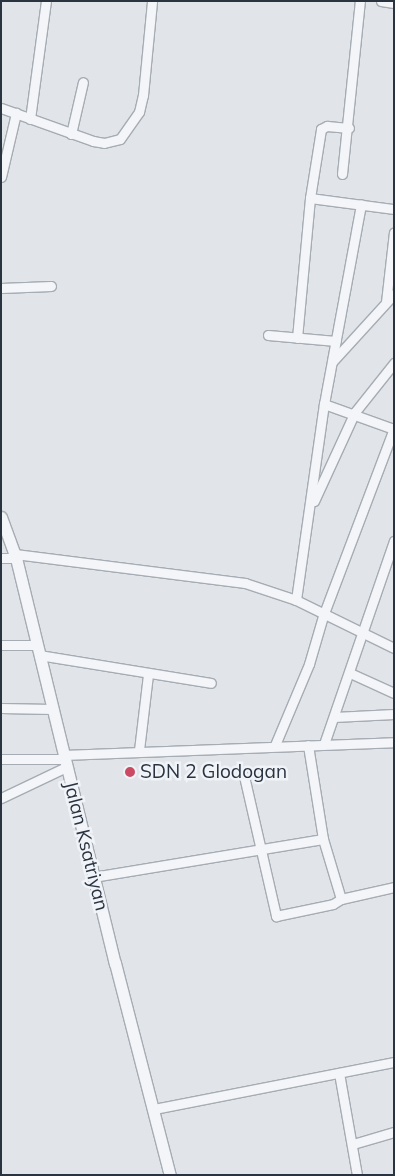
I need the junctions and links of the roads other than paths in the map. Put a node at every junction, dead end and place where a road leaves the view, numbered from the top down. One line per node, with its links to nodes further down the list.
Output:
1 (46, 1): 9 (street)
2 (152, 1): 11 (street)
3 (360, 1): 10 (street)
4 (381, 1): 5 (street)
5 (394, 3)
6 (83, 82): 11 (street)
7 (1, 108): 8 (street)
8 (16, 113): 9 (street); 13 (street)
9 (30, 119): 11 (street)
10 (348, 128): 12 (street); 14 (street)
11 (71, 134)
12 (342, 174)
13 (1, 177)
14 (310, 198): 15 (street); 23 (street)
15 (361, 204): 16 (street); 24 (street)
16 (394, 209)
17 (394, 232): 21 (street)
18 (52, 286): 19 (street)
19 (1, 288)
20 (394, 294): 21 (street)
21 (386, 302): 25 (street)
22 (268, 335): 23 (street)
23 (297, 338): 24 (street)
24 (336, 341): 25 (street)
25 (332, 362): 27 (street)
26 (394, 363): 28 (street)
27 (324, 404): 28 (street); 30 (street)
28 (354, 412): 29 (street); 30 (street)
29 (394, 428): 36 (street)
30 (310, 510): 35 (street)
31 (1, 517): 33 (street, Jalan Ksatriyan)
32 (394, 541): 37 (street)
33 (16, 556): 34 (street); 35 (street); 40 (street, Jalan Ksatriyan)
34 (1, 558)
35 (296, 600): 36 (street)
36 (323, 616): 37 (street); 52 (street)
37 (362, 633): 39 (street); 41 (street)
38 (1, 645): 40 (street)
39 (394, 648)
40 (38, 650): 42 (street); 46 (street, Jalan Ksatriyan)
41 (350, 673): 44 (street); 48 (street)
42 (148, 675): 43 (street); 53 (street)
43 (210, 683)
44 (394, 693)
45 (1, 708): 46 (street)
46 (52, 709): 55 (street, Jalan Ksatriyan)
47 (394, 714): 48 (street)
48 (334, 716): 50 (street)
49 (394, 742): 50 (street)
50 (324, 744): 51 (street)
51 (308, 745): 52 (street); 58 (street)
52 (275, 746): 53 (street)
53 (139, 750): 55 (street)
54 (1, 759): 55 (street)
55 (64, 760): 57 (street); 60 (street, Jalan Ksatriyan)
56 (244, 776): 59 (street)
57 (1, 798)
58 (323, 839): 59 (street); 62 (street)
59 (260, 847): 60 (street); 62 (street)
60 (93, 877): 65 (street, Jalan Ksatriyan)
61 (394, 887): 62 (street)
62 (341, 899)
63 (394, 1062): 64 (street)
64 (339, 1073): 65 (street); 67 (street)
65 (154, 1109): 68 (street, Jalan Ksatriyan)
66 (394, 1132): 67 (street)
67 (353, 1144): 69 (street)
68 (170, 1175)
69 (357, 1175)

